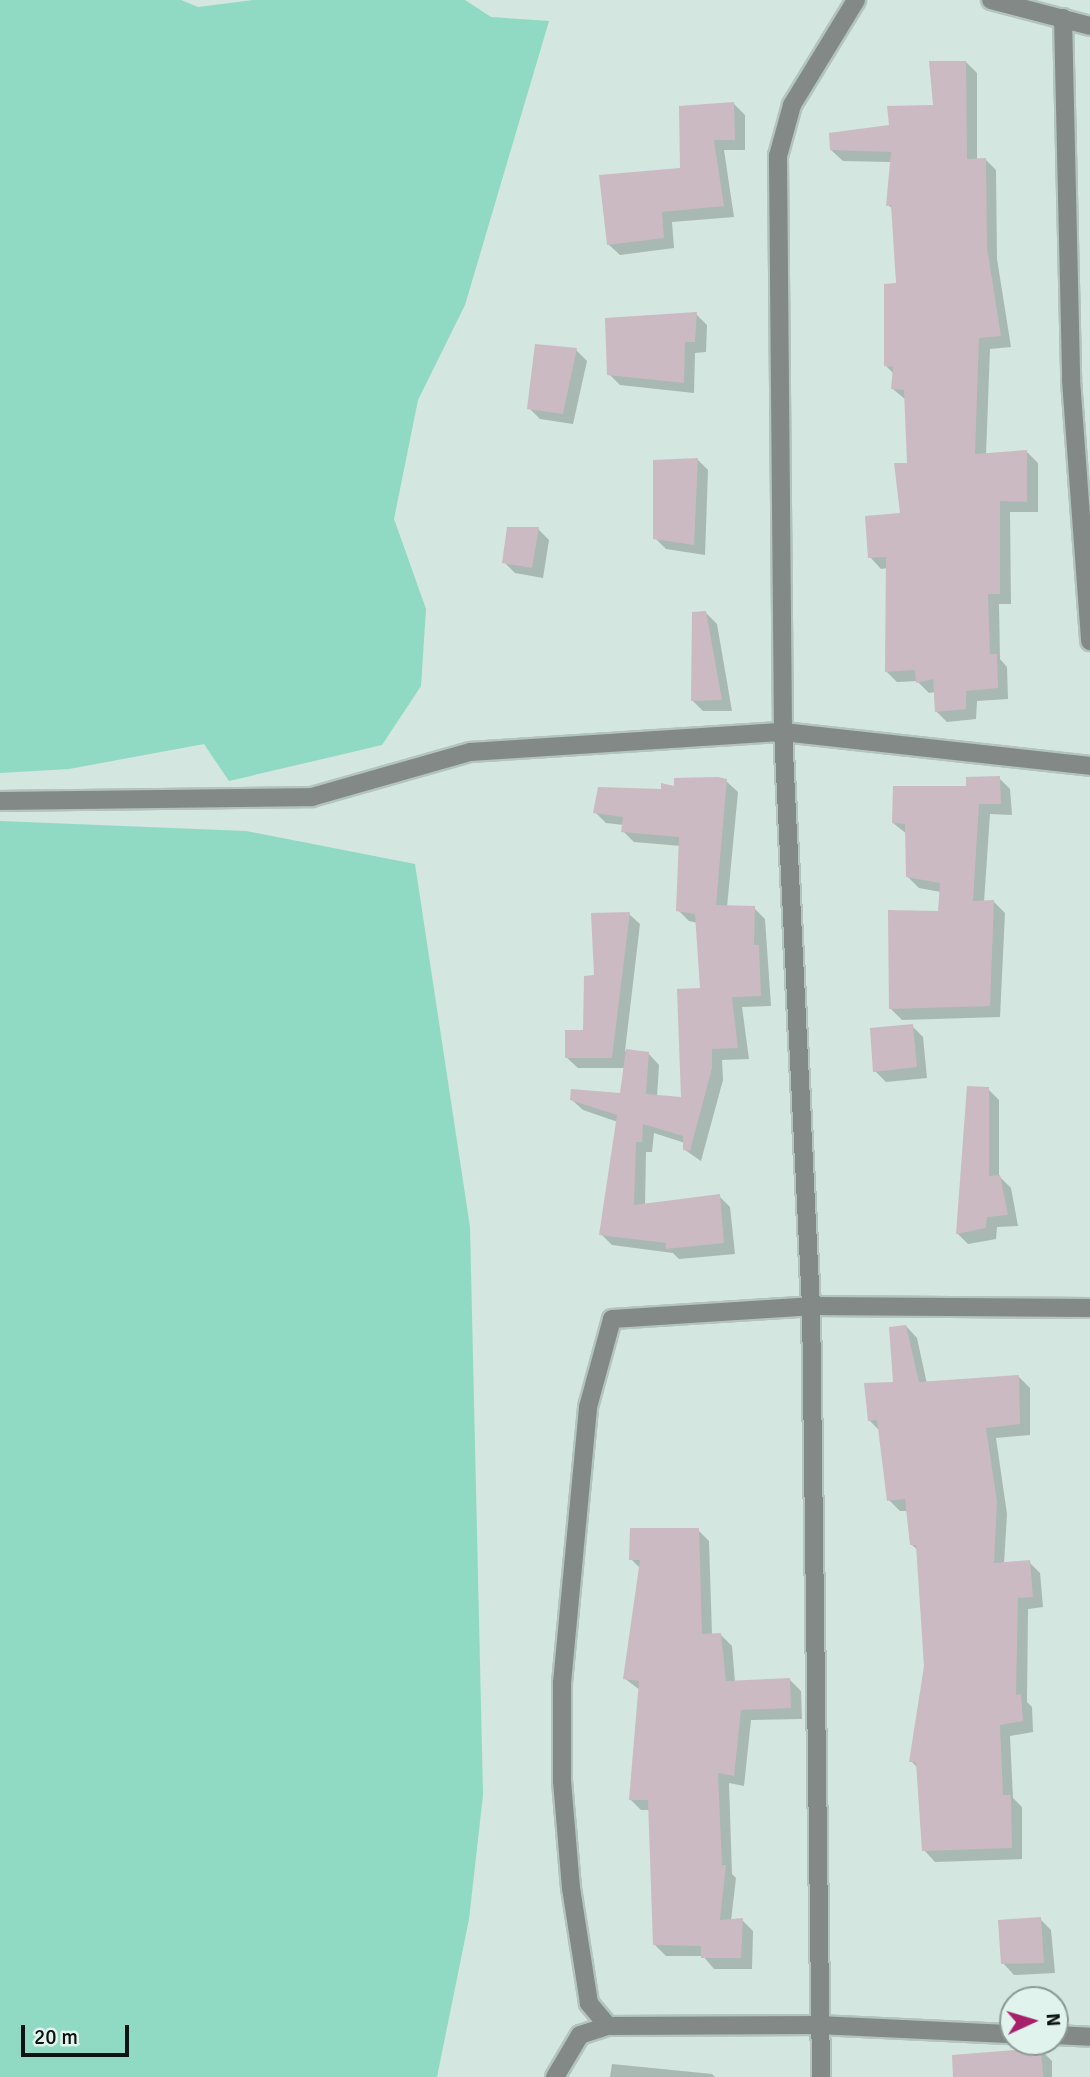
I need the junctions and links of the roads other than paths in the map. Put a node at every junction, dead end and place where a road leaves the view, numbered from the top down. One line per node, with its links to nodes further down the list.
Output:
1 (856, 0): 6 (street)
2 (991, 0): 3 (street)
3 (1063, 18): 4 (street); 5 (street)
4 (1090, 26)
5 (1090, 641)
6 (783, 732): 7 (street); 8 (street); 9 (street)
7 (1090, 766)
8 (0, 801)
9 (811, 1306): 10 (street); 11 (street); 12 (street)
10 (1090, 1308)
11 (819, 2025): 12 (street); 13 (street); 17 (street)
12 (608, 2026): 16 (street)
13 (999, 2033)
14 (1069, 2036): 15 (street)
15 (1090, 2037)
16 (555, 2077)
17 (821, 2077)

